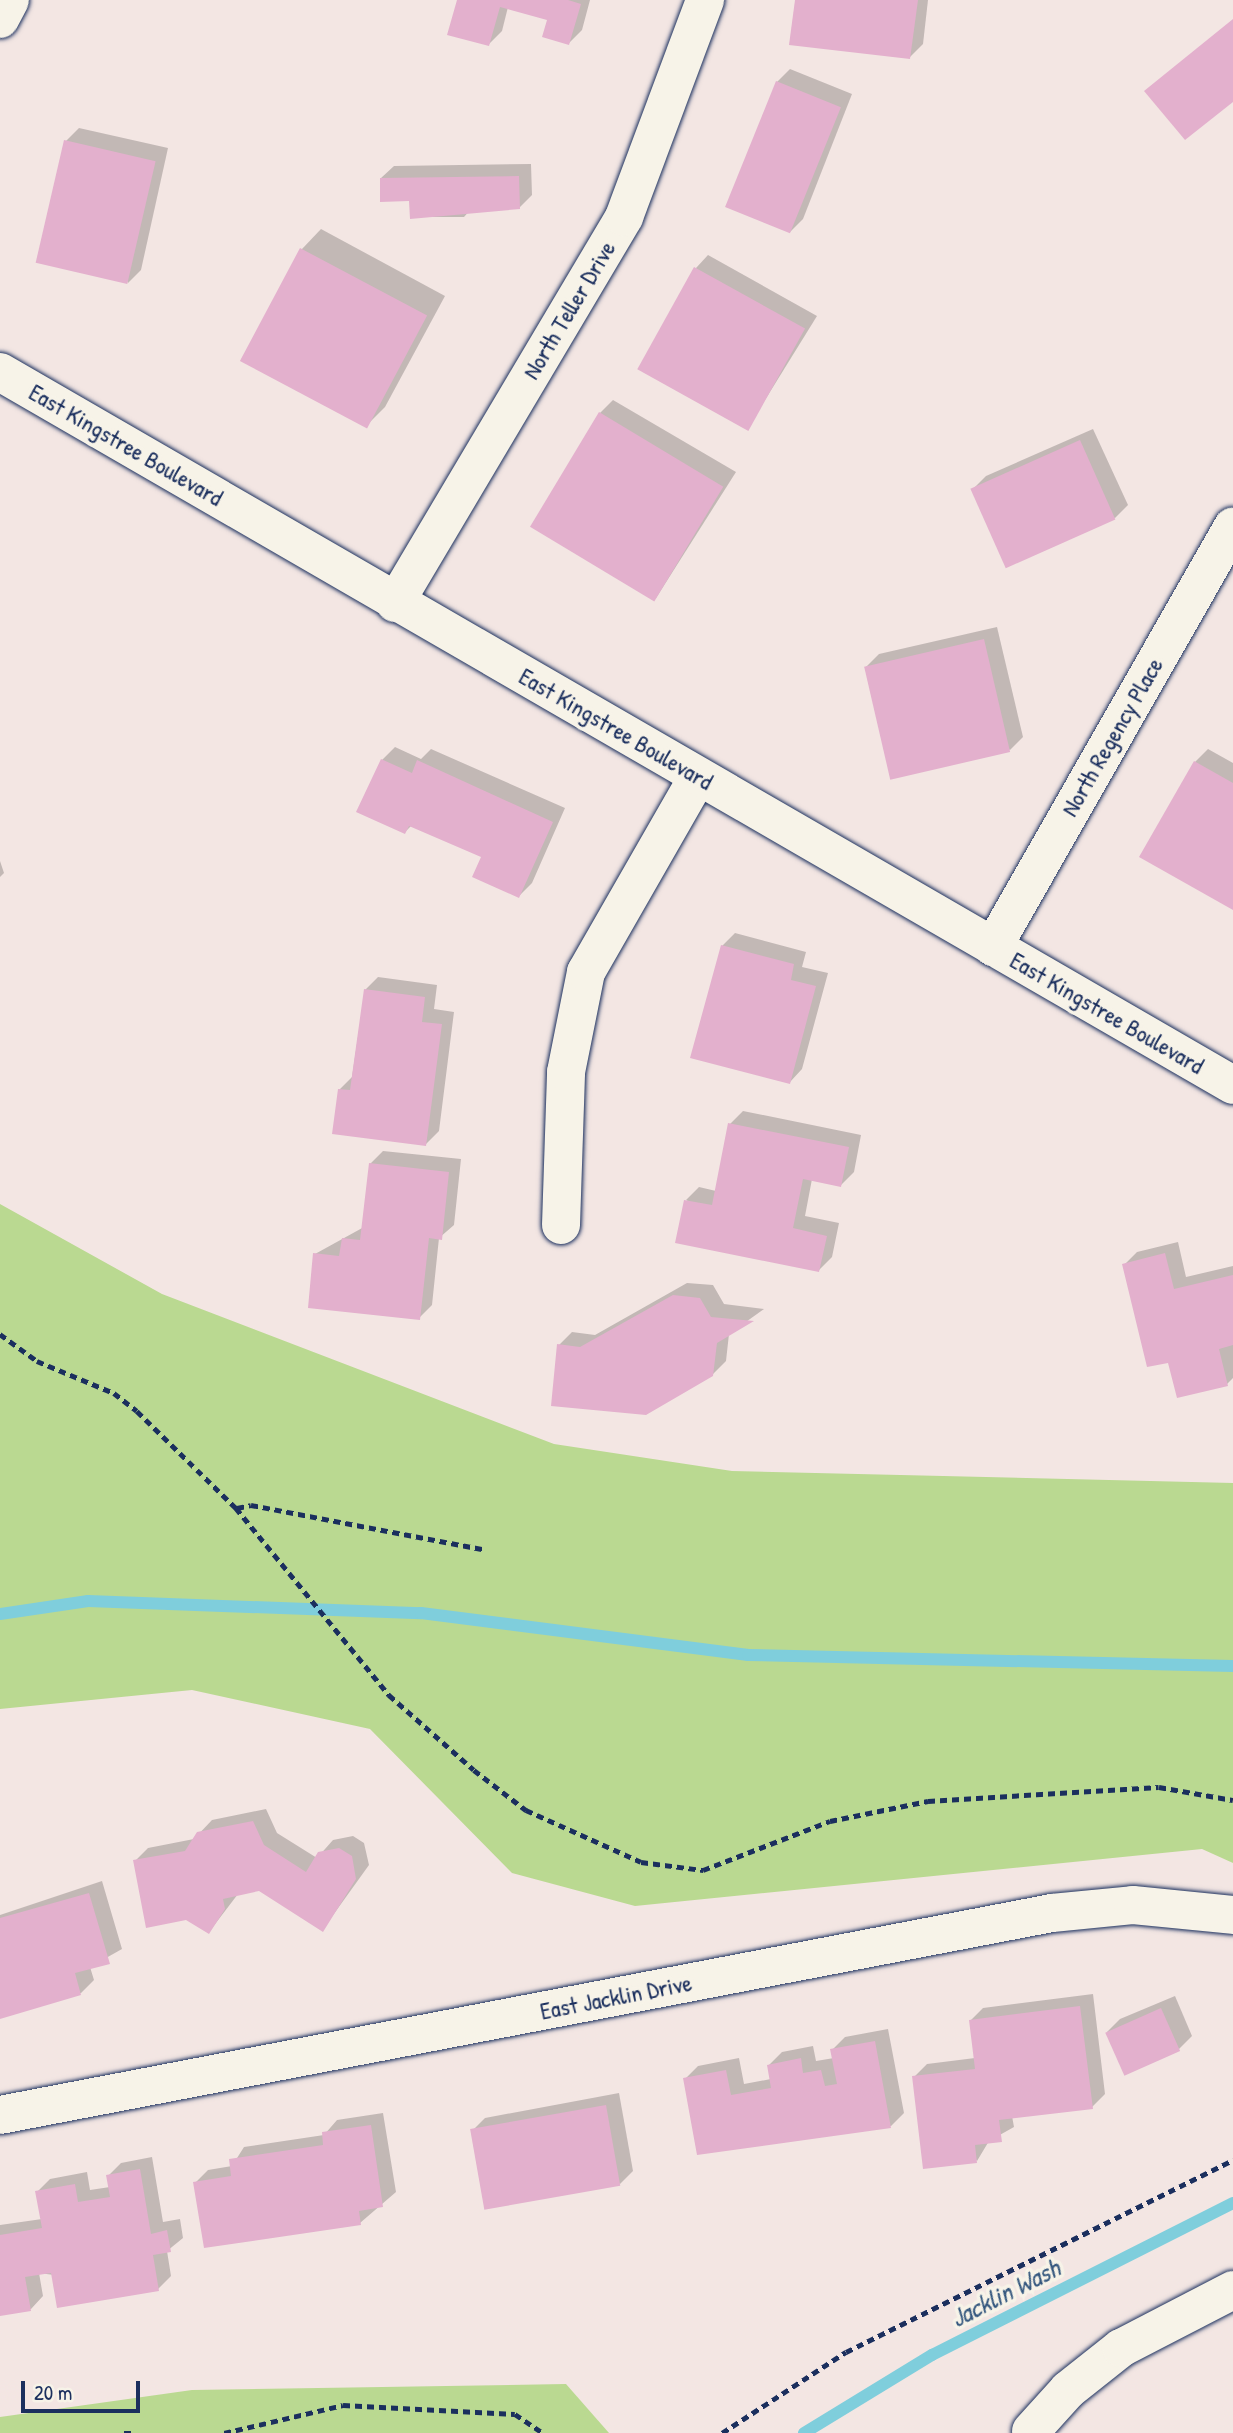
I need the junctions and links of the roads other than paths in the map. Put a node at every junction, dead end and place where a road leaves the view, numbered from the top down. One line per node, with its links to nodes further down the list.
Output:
1 (10, 0): 3 (street)
2 (705, 0): 6 (street, North Teller Drive)
3 (0, 19)
4 (0, 372): 6 (street, East Kingstree Boulevard)
5 (1233, 527): 8 (street, North Regency Place)
6 (395, 603): 7 (street, East Kingstree Boulevard)
7 (698, 778): 8 (street, East Kingstree Boulevard); 10 (street)
8 (993, 947): 9 (street, East Kingstree Boulevard)
9 (1233, 1085)
10 (561, 1225)
11 (1233, 1915): 12 (street, East Jacklin Drive)
12 (0, 2115)
13 (1233, 2290): 14 (street)
14 (1031, 2431)

